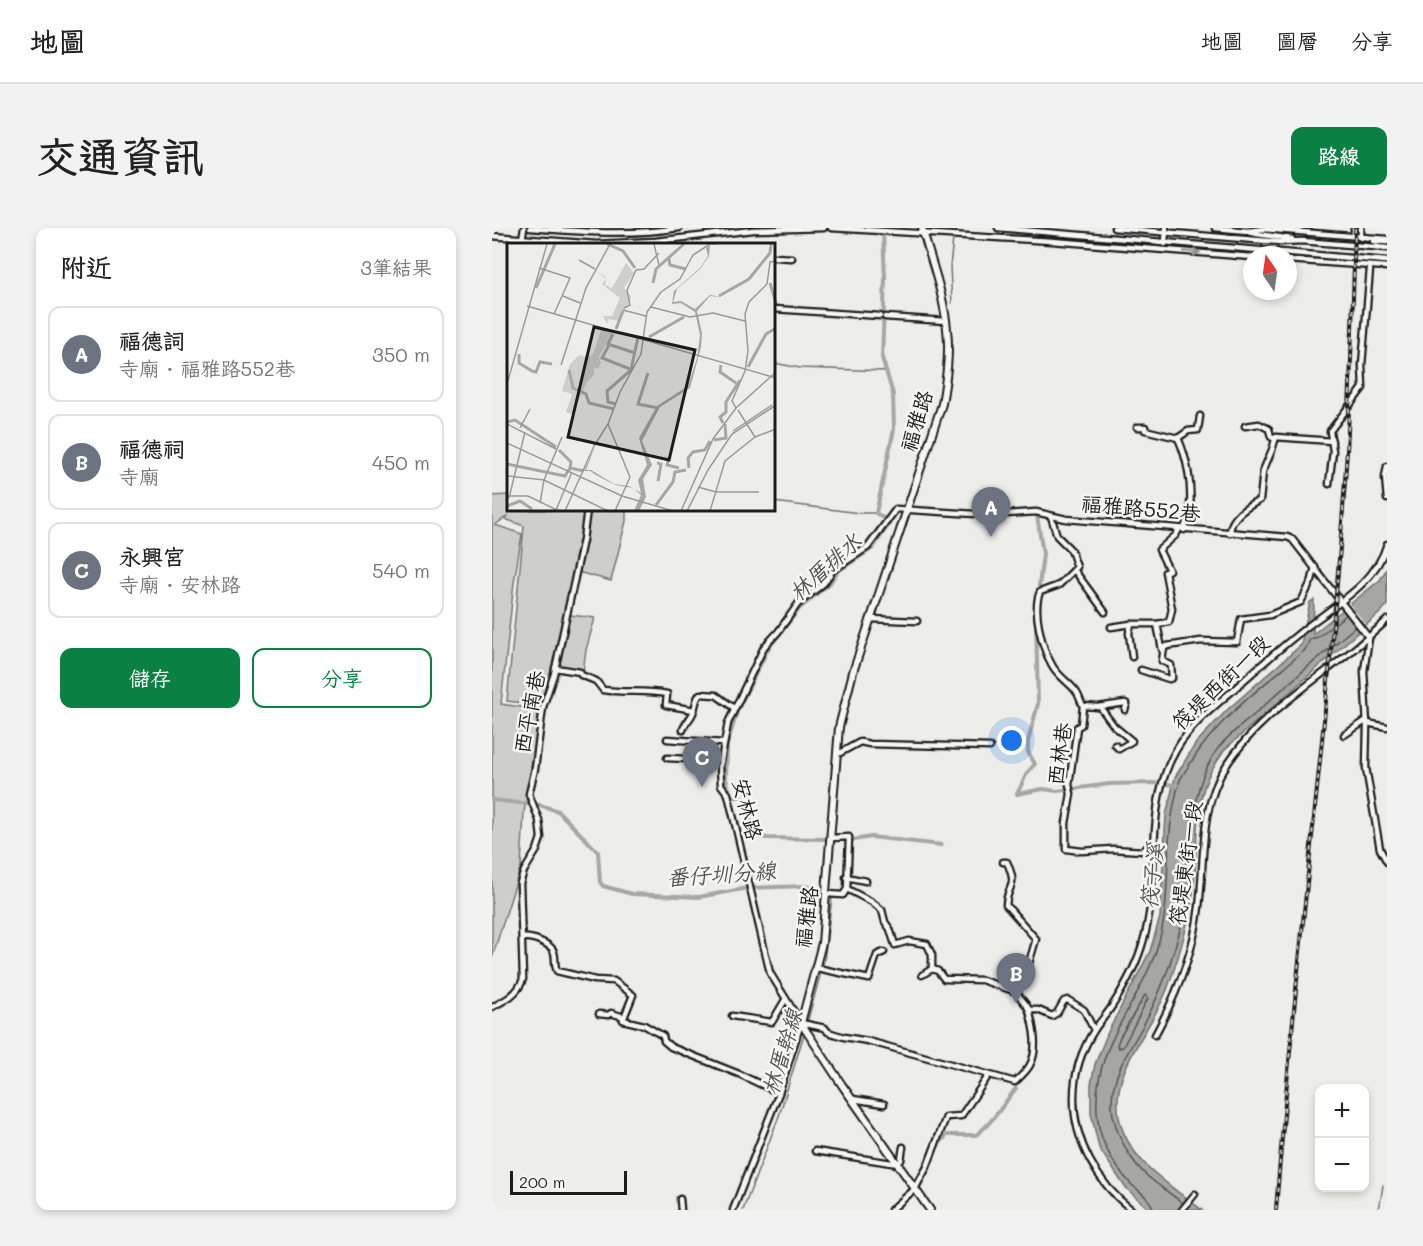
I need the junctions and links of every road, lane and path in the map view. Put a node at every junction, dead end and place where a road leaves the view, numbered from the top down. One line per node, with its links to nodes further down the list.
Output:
1 (524, 228): 18 (street)
2 (530, 228): 11 (street)
3 (679, 228): 11 (street)
4 (824, 228): 21 (street)
5 (831, 228): 12 (street)
6 (998, 228): 22 (street)
7 (1114, 228): 13 (street)
8 (1215, 228): 14 (street)
9 (1354, 228): 16 (street)
10 (1361, 228): 17 (street)
11 (662, 229): 21 (street)
12 (923, 230): 26 (street); 37 (main road, 福雅路)
13 (1166, 230): 19 (street); 22 (street)
14 (1248, 231): 16 (street); 19 (street); 20 (street)
15 (492, 236): 18 (street)
16 (1354, 237): 17 (street)
17 (1361, 238): 20 (street)
18 (522, 239): 23 (street)
19 (1302, 241): 25 (street)
20 (1387, 241)
21 (664, 242): 24 (street)
22 (1166, 242): 26 (street); 28 (street)
23 (582, 243)
24 (630, 243)
25 (1387, 248)
26 (1166, 250): 29 (street, one-way to 29)
27 (1297, 254): 28 (street)
28 (1302, 254): 33 (street)
29 (1243, 256)
30 (776, 257): 31 (street)
31 (792, 258)
32 (1297, 261): 34 (street)
33 (1387, 261)
34 (1387, 267)
35 (1370, 269): 43 (street)
36 (776, 309): 37 (street)
37 (946, 321): 47 (main road, 福雅路)
38 (1200, 416): 41 (street)
39 (1245, 426): 42 (street)
40 (1137, 427): 41 (street)
41 (1178, 438): 50 (street)
42 (1275, 439): 43 (street); 51 (street)
43 (1332, 441): 45 (street)
44 (1387, 466): 46 (street)
45 (1329, 484)
46 (1387, 499)
47 (905, 511): 49 (street, 福雅路552巷); 57 (main road, 福雅路); 72 (street, 安林路)
48 (587, 512): 68 (street, 西平南巷)
49 (1051, 516): 50 (street, 福雅路552巷); 54 (street)
50 (1182, 530): 51 (street, 福雅路552巷); 61 (street)
51 (1230, 533): 53 (street, 福雅路552巷)
52 (1387, 544): 55 (street, 筏堤西街一段)
53 (1315, 567): 55 (street, 福雅路552巷); 64 (street)
54 (1075, 571): 56 (street); 70 (street, 西林巷)
55 (1343, 602): 63 (street, 福雅路552巷); 87 (street, 筏堤西街一段)
56 (1105, 612)
57 (870, 619): 59 (street); 84 (main road, 福雅路)
58 (1387, 620): 63 (street, 筏堤東街一段)
59 (917, 621)
60 (1131, 624): 61 (street); 62 (street); 65 (street)
61 (1157, 624): 64 (street)
62 (1111, 627)
63 (1368, 636): 75 (street); 108 (street, 筏堤東街一段)
64 (1164, 648): 67 (street)
65 (1132, 657)
66 (1154, 660): 67 (street)
67 (1162, 661): 69 (street)
68 (555, 668): 73 (street); 94 (street, 西平南巷)
69 (1141, 670)
70 (1083, 706): 71 (street); 87 (street, 西林巷)
71 (1100, 707): 74 (street); 82 (street, 西林巷)
72 (734, 708): 73 (street); 81 (street, 安林路)
73 (694, 710): 77 (street)
74 (1125, 710)
75 (1367, 721): 76 (street); 78 (street); 89 (street)
76 (1387, 727)
77 (683, 730)
78 (1344, 735)
79 (667, 739): 80 (street)
80 (703, 742): 81 (street); 85 (street)
81 (723, 743): 100 (street, 安林路)
82 (1115, 745)
83 (990, 747): 84 (street)
84 (838, 754): 86 (main road, 福雅路)
85 (667, 758)
86 (831, 838): 90 (street); 93 (main road, 福雅路)
87 (1154, 841): 107 (street, 筏堤西街一段)
88 (1003, 862): 99 (street)
89 (1387, 862)
90 (846, 877): 91 (street); 92 (street)
91 (866, 881)
92 (846, 889): 93 (street); 97 (street)
93 (827, 894): 96 (main road, 福雅路)
94 (523, 938): 101 (street, 西平南巷); 105 (street)
95 (884, 952): 96 (street)
96 (820, 968): 106 (main road, 福雅路)
97 (932, 969): 98 (street); 99 (street)
98 (922, 975)
99 (1017, 992): 102 (street)
100 (785, 1000): 104 (street); 106 (street, 安林路)
101 (492, 1007)
102 (1029, 1010): 107 (street); 109 (street)
103 (599, 1014): 105 (street)
104 (732, 1016)
105 (624, 1017): 110 (street)
106 (805, 1026): 109 (street); 110 (street, 福雅路); 111 (main road, 安林路)
107 (1095, 1030): 123 (street, 筏堤西街一段)
108 (1155, 1035)
109 (989, 1075): 116 (street)
110 (778, 1093): 120 (street, 福雅路)
111 (853, 1100): 112 (street); 115 (main road, 安林路)
112 (884, 1104)
113 (903, 1147): 115 (street)
114 (815, 1151): 115 (street)
115 (898, 1164): 116 (main road, 安林路)
116 (915, 1189): 121 (street); 122 (main road, 安林路)
117 (1195, 1194): 124 (street)
118 (680, 1199): 119 (street)
119 (681, 1210)
120 (733, 1210)
121 (891, 1210)
122 (930, 1210)
123 (1132, 1210)
124 (1182, 1210)

